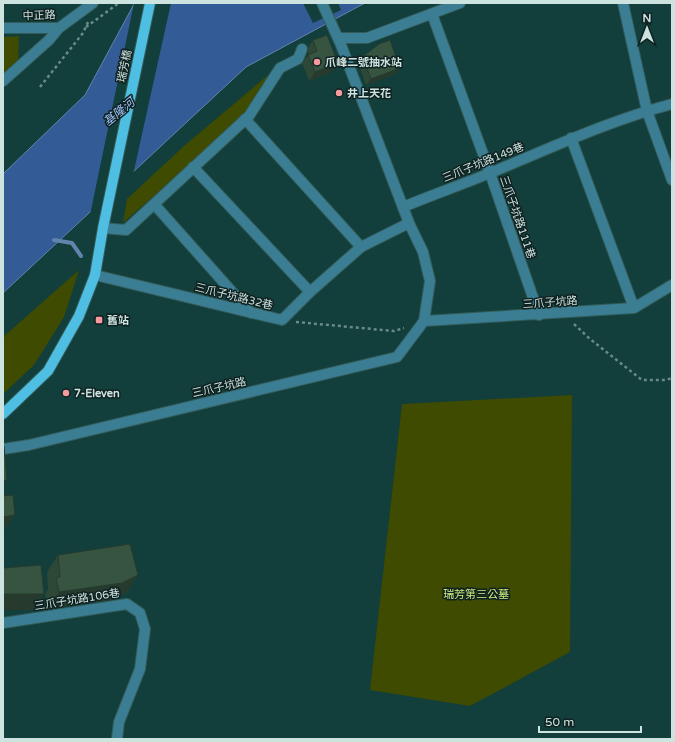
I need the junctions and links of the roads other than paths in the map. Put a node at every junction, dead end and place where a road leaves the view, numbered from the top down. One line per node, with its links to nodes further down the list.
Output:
1 (93, 3): 8 (street, 中正路)
2 (150, 3): 22 (main road, 瑞芳橋)
3 (322, 3): 9 (street, 三爪子坑路)
4 (460, 3): 6 (street)
5 (623, 3): 13 (street)
6 (432, 14): 9 (street); 17 (street, 三爪子坑路111巷)
7 (3, 28): 8 (street, 中正路)
8 (59, 28): 11 (street)
9 (338, 38): 20 (street, 三爪子坑路)
10 (302, 49): 14 (street)
11 (3, 82)
12 (672, 104): 13 (street, 三爪子坑路149巷)
13 (647, 111): 15 (street, 三爪子坑路149巷); 18 (street)
14 (245, 119): 16 (street); 23 (street)
15 (571, 138): 17 (street, 三爪子坑路149巷); 27 (street)
16 (193, 167): 19 (street); 26 (street)
17 (490, 173): 20 (street, 三爪子坑路149巷); 29 (street, 三爪子坑路111巷)
18 (672, 180)
19 (154, 204): 22 (street); 28 (street)
20 (403, 207): 21 (street, 三爪子坑路)
21 (408, 223): 23 (street, 三爪子坑路32巷); 30 (street, 三爪子坑路)
22 (103, 228): 24 (main road)
23 (361, 247): 26 (street, 三爪子坑路32巷)
24 (95, 274): 28 (street, 三爪子坑路32巷); 31 (main road)
25 (672, 285): 27 (street, 三爪子坑路)
26 (310, 292): 28 (street, 三爪子坑路32巷)
27 (634, 308): 29 (street, 三爪子坑路)
28 (250, 313)
29 (539, 315): 30 (street, 三爪子坑路)
30 (424, 321): 32 (street, 三爪子坑路)
31 (3, 414)
32 (3, 449)
33 (3, 623): 34 (street, 三爪子坑路106巷)
34 (118, 739)

